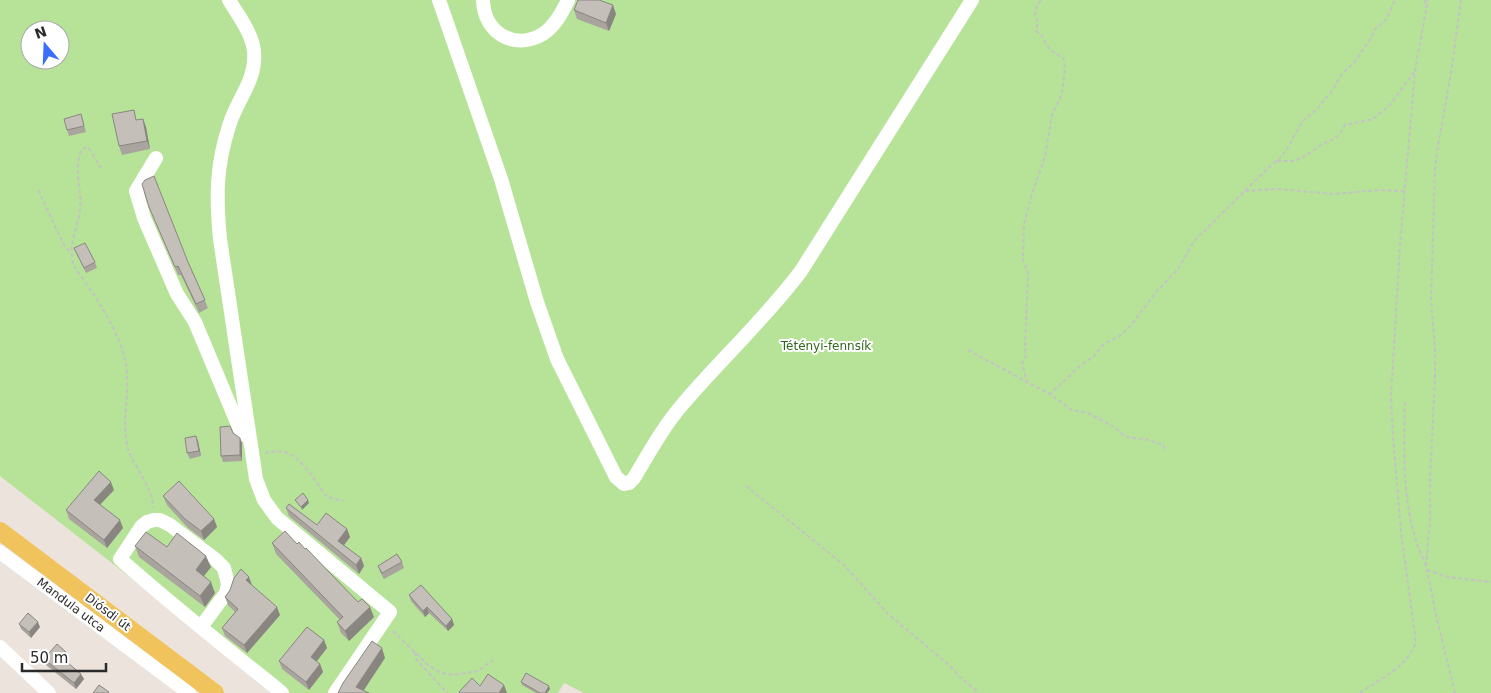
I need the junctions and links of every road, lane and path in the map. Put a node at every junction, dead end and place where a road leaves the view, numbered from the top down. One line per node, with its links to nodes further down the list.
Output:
1 (228, 0): 22 (street)
2 (439, 0): 5 (street)
3 (483, 0): 4 (street)
4 (568, 0)
5 (972, 0)
6 (1041, 0): 19 (path)
7 (1395, 0): 12 (path)
8 (1427, 0): 10 (path)
9 (1460, 0): 30 (path)
10 (1415, 70): 12 (path); 16 (path)
11 (156, 158): 22 (street)
12 (1277, 160): 15 (path)
13 (101, 168): 17 (path)
14 (38, 190): 17 (path)
15 (1245, 191): 16 (path); 20 (path)
16 (1406, 192): 45 (path)
17 (71, 253): 27 (path)
18 (968, 350): 19 (path)
19 (1027, 382): 20 (path)
20 (1049, 394): 23 (path)
21 (1405, 402): 30 (path)
22 (250, 438): 24 (street)
23 (1165, 449)
24 (252, 455): 26 (path); 33 (street)
25 (746, 486): 44 (path)
26 (343, 501)
27 (148, 522): 34 (street); 34 (street)
28 (0, 531): 40 (main road, Diósdi út)
29 (0, 552): 39 (street, Mandula utca)
30 (1426, 565): 31 (path)
31 (1427, 570): 32 (path); 46 (path)
32 (1491, 582)
33 (384, 622): 36 (path); 42 (street)
34 (200, 627): 41 (street)
35 (0, 647): 38 (street)
36 (414, 652): 37 (path); 43 (path)
37 (493, 660)
38 (49, 693)
39 (190, 693)
40 (215, 693)
41 (282, 693)
42 (335, 693)
43 (447, 693)
44 (979, 693)
45 (1360, 693)
46 (1456, 693)

